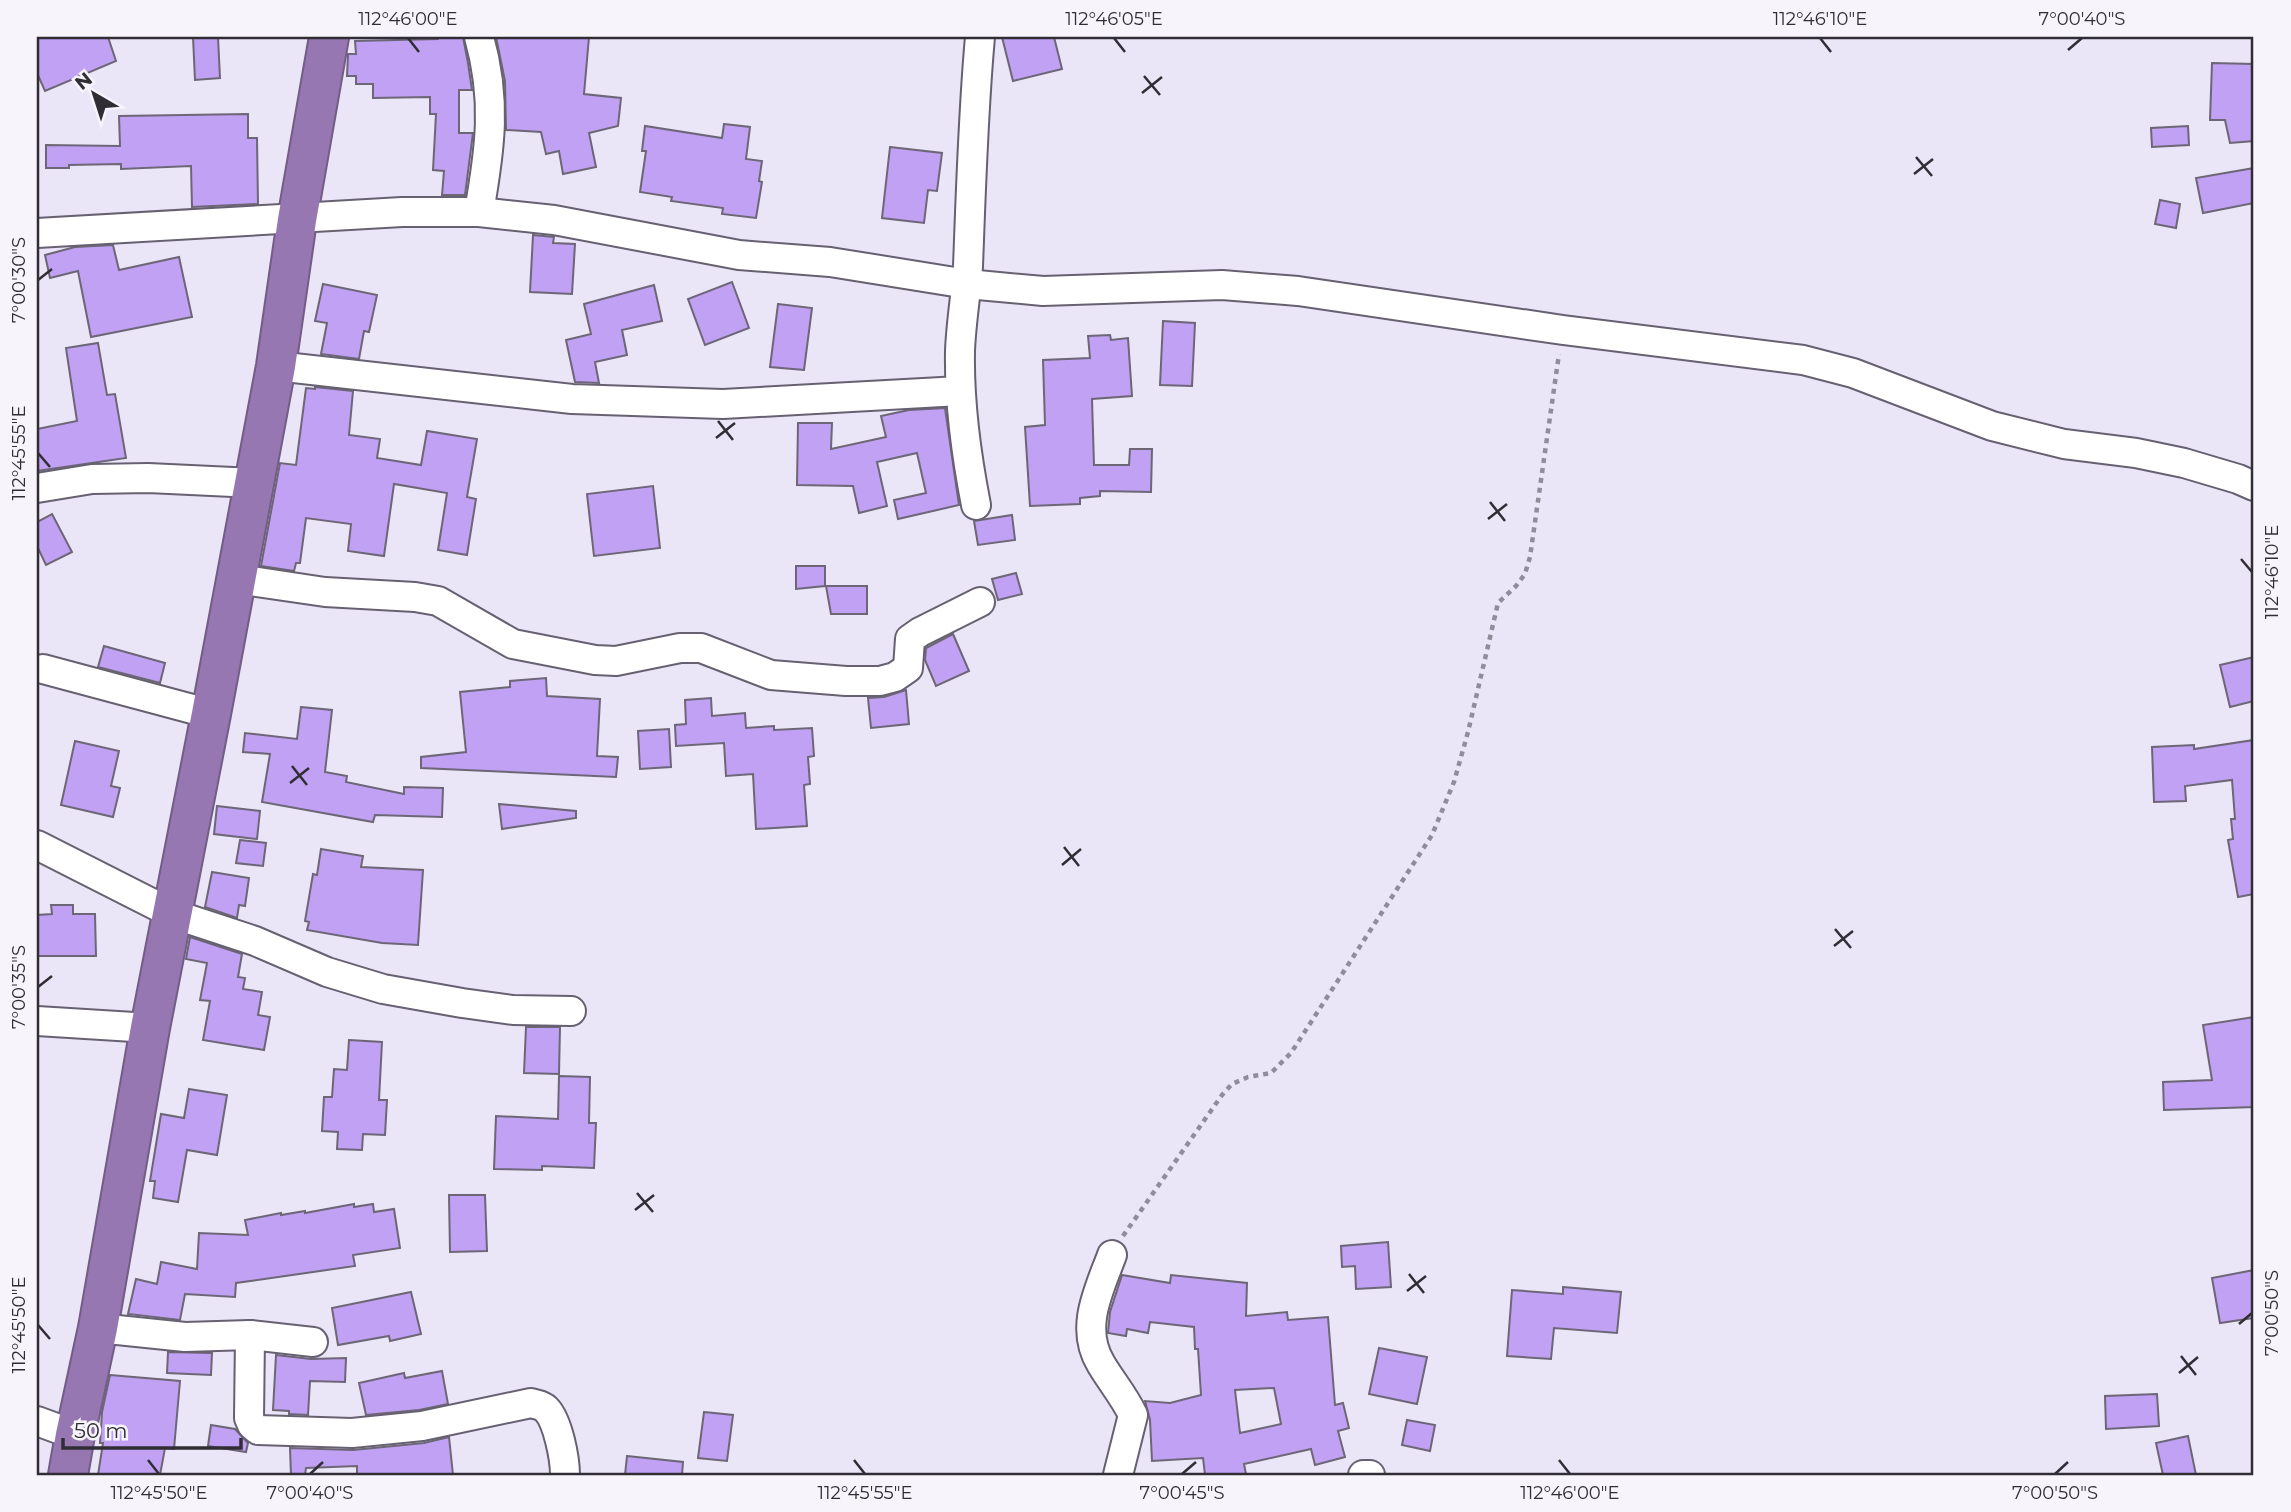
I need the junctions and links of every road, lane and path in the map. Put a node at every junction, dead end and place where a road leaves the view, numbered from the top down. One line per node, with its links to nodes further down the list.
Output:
1 (329, 37): 5 (highway)
2 (479, 37): 4 (street)
3 (980, 37): 7 (street)
4 (479, 212): 5 (street); 7 (street)
5 (297, 220): 6 (street); 9 (highway)
6 (37, 233)
7 (967, 284): 8 (street); 10 (street)
8 (1563, 330): 12 (street); 24 (path)
9 (276, 366): 10 (street); 11 (highway)
10 (960, 391): 14 (street)
11 (254, 483): 13 (street); 15 (highway)
12 (2254, 486)
13 (37, 488)
14 (976, 505)
15 (237, 579): 16 (street); 18 (highway)
16 (980, 602)
17 (43, 669): 18 (street)
18 (211, 714): 20 (highway)
19 (37, 845): 20 (street)
20 (173, 914): 21 (street); 23 (highway)
21 (571, 1011)
22 (37, 1021): 23 (street)
23 (150, 1028): 25 (highway)
24 (1112, 1255): 32 (street)
25 (98, 1328): 26 (street); 29 (highway)
26 (250, 1335): 27 (street); 31 (street)
27 (313, 1342)
28 (37, 1422): 29 (street)
29 (75, 1435): 30 (highway)
30 (68, 1475)
31 (565, 1475)
32 (1118, 1475)
33 (1363, 1475): 34 (street)
34 (1370, 1475)

